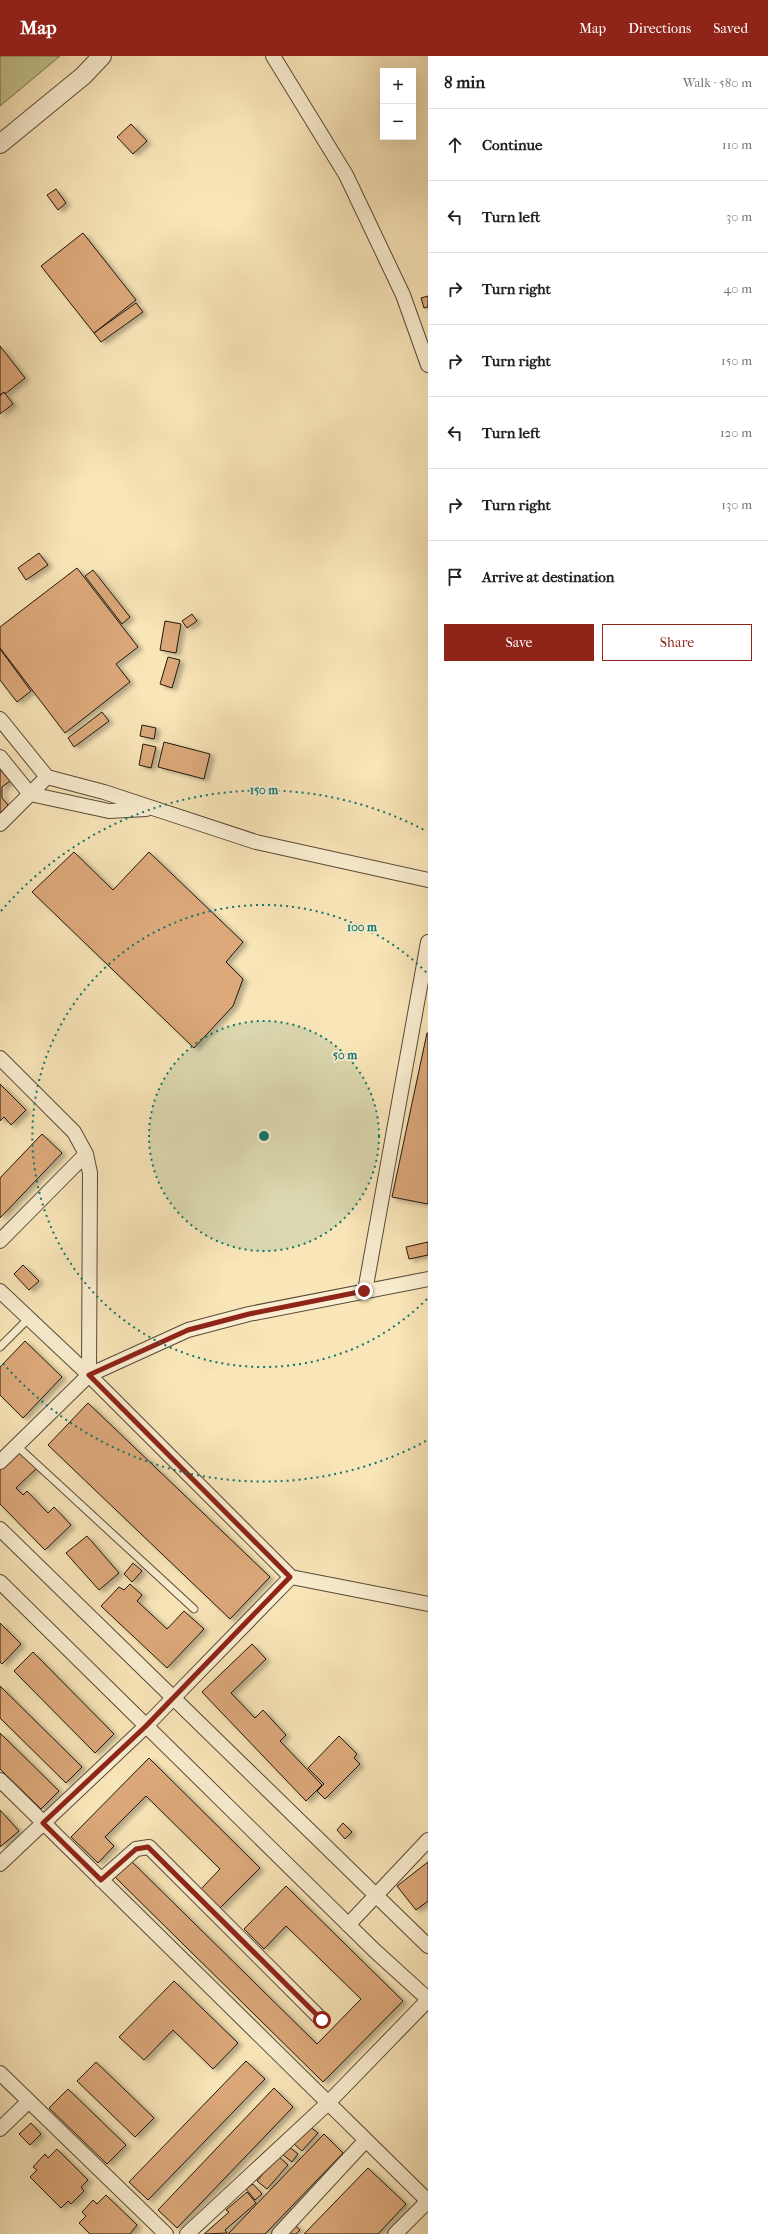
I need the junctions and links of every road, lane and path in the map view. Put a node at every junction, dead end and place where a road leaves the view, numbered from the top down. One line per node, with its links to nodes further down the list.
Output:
1 (102, 56): 3 (street)
2 (273, 56): 4 (street)
3 (0, 144)
4 (428, 365)
5 (0, 719): 7 (street)
6 (0, 757): 8 (street)
7 (47, 776): 8 (street); 9 (street)
8 (30, 794): 9 (street); 10 (street)
9 (153, 809): 11 (street)
10 (0, 824)
11 (428, 880)
12 (428, 942): 18 (street)
13 (0, 1058): 14 (street)
14 (86, 1154): 15 (street); 21 (street)
15 (0, 1241)
16 (428, 1279): 18 (street)
17 (0, 1291): 19 (street)
18 (364, 1291): 21 (street)
19 (29, 1318): 20 (lane); 21 (street)
20 (0, 1347)
21 (89, 1375): 22 (street); 25 (street)
22 (17, 1446): 23 (street); 28 (lane)
23 (0, 1462)
24 (0, 1529): 29 (street)
25 (290, 1577): 27 (street); 29 (street)
26 (0, 1582): 30 (street)
27 (428, 1604)
28 (194, 1609)
29 (171, 1698): 30 (street); 36 (street)
30 (146, 1726): 32 (street); 37 (street)
31 (0, 1780): 32 (street)
32 (43, 1823): 34 (street); 35 (street)
33 (428, 1840): 36 (street)
34 (0, 1864)
35 (101, 1880): 40 (street); 43 (street)
36 (375, 1895): 37 (street); 38 (street)
37 (348, 1925): 39 (street)
38 (428, 1946)
39 (428, 1999): 43 (street)
40 (322, 2020)
41 (0, 2073): 42 (street)
42 (29, 2101): 44 (street); 47 (street)
43 (328, 2103): 45 (street); 48 (street)
44 (0, 2130)
45 (366, 2140): 46 (street); 49 (street)
46 (428, 2201): 50 (street)
47 (166, 2234)
48 (187, 2234)
49 (279, 2234)
50 (395, 2234)

